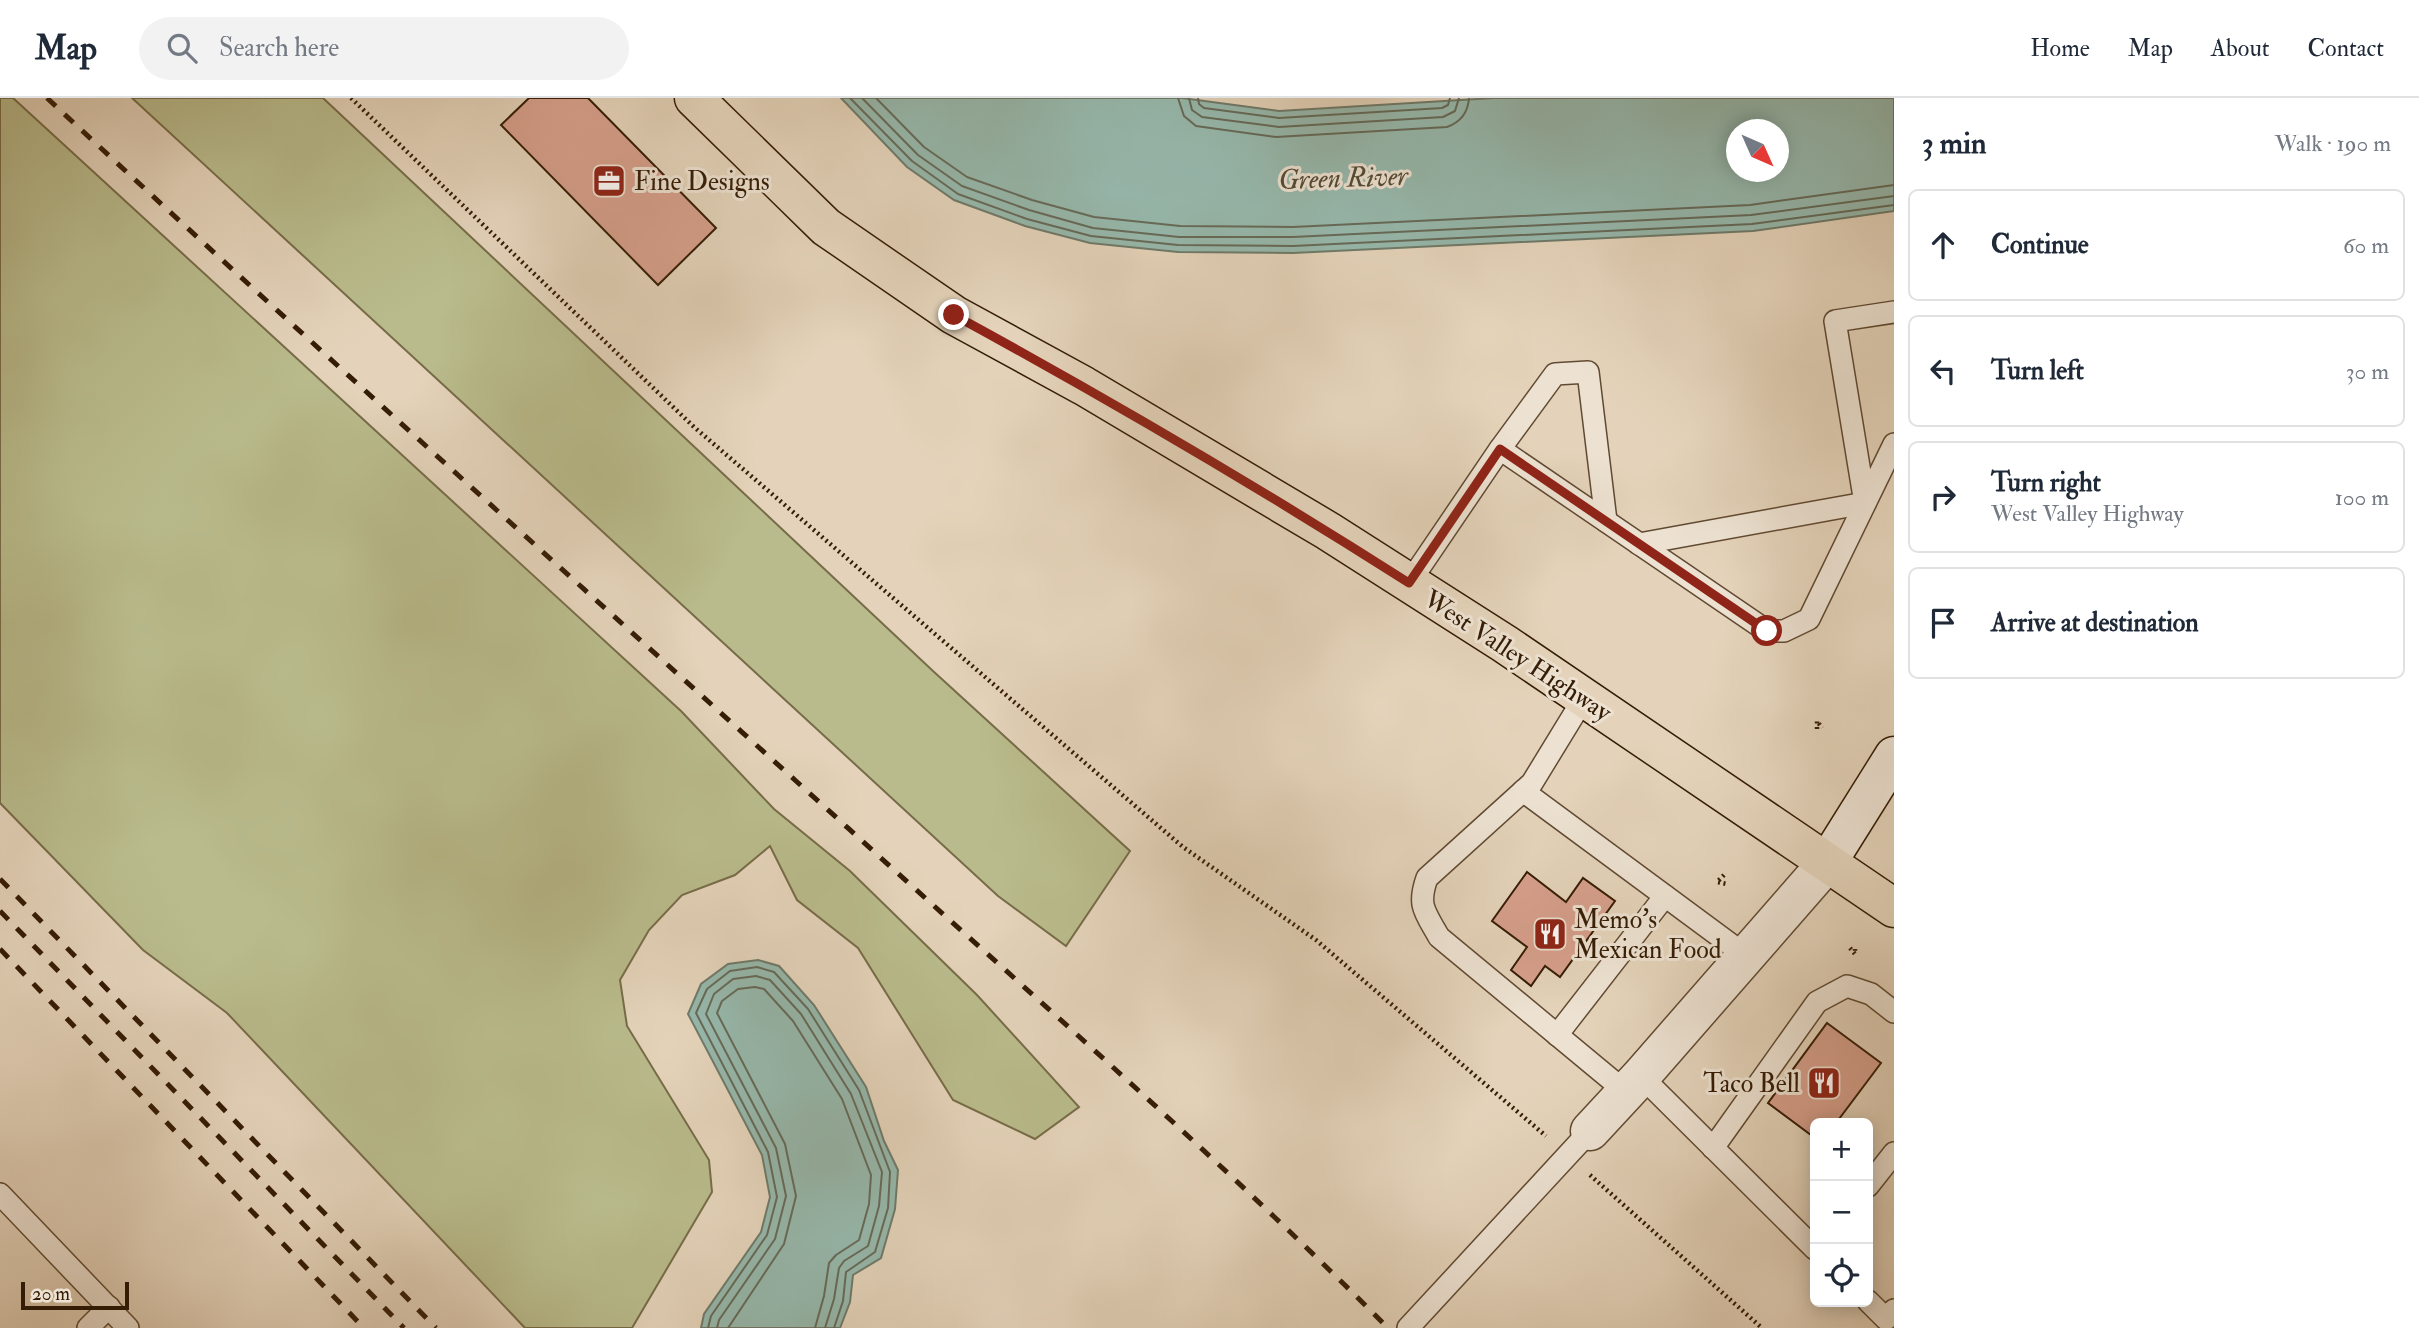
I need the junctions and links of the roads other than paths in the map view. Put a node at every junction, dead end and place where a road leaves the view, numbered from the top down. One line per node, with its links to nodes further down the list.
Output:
1 (694, 98): 8 (main road, West Valley Highway)
2 (1894, 312): 5 (lane)
3 (1894, 444): 5 (lane)
4 (1500, 449): 6 (lane); 6 (lane); 8 (lane)
5 (1865, 503): 7 (lane); 7 (lane)
6 (1606, 521): 7 (lane)
7 (1639, 544)
8 (1409, 583): 9 (main road, West Valley Highway)
9 (1584, 698): 11 (lane); 12 (main road, West Valley Highway)
10 (1894, 756): 12 (street)
11 (1523, 791): 13 (lane); 17 (lane)
12 (1827, 863): 14 (main road, West Valley Highway); 15 (street)
13 (1665, 896): 15 (lane); 17 (lane)
14 (1894, 908)
15 (1745, 955): 18 (street)
16 (1894, 1012): 20 (lane)
17 (1557, 1035): 18 (lane)
18 (1634, 1084): 19 (street); 20 (lane)
19 (1579, 1143): 30 (lane)
20 (1713, 1148): 24 (lane)
21 (1894, 1153): 22 (lane)
22 (1872, 1181)
23 (0, 1194): 26 (lane)
24 (1810, 1244)
25 (1873, 1306): 27 (lane)
26 (109, 1307): 28 (lane); 29 (lane)
27 (1894, 1310)
28 (88, 1328)
29 (128, 1328)
30 (1408, 1328)

